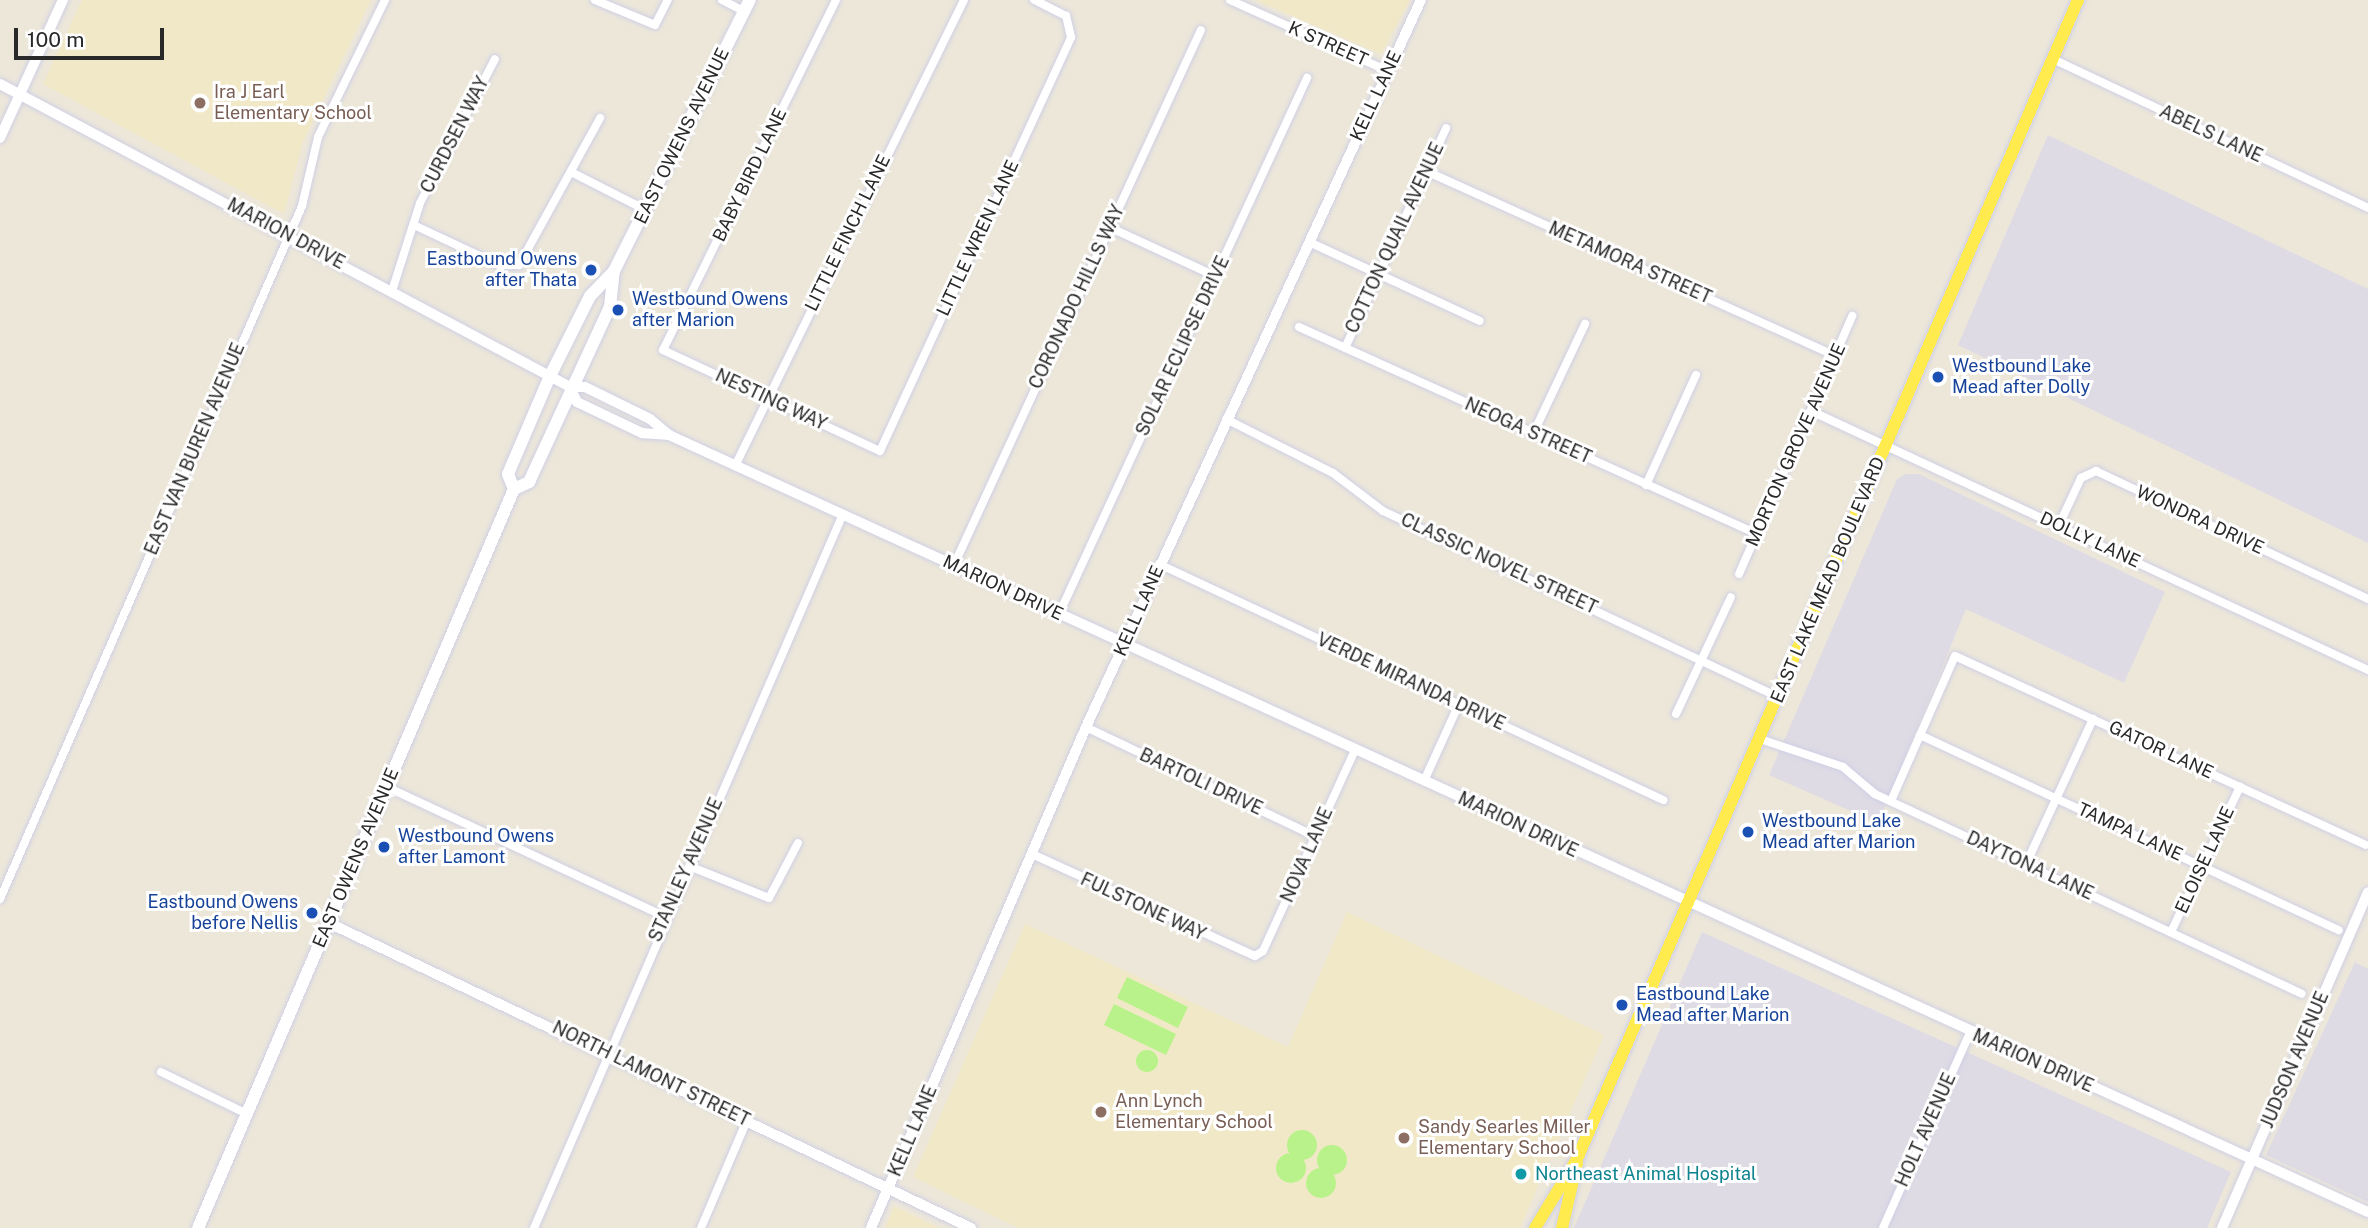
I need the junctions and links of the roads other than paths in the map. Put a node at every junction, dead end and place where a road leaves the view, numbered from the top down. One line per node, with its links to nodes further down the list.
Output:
1 (63, 0): 19 (street)
2 (385, 0): 29 (street, EAST VAN BUREN AVENUE)
3 (595, 0): 4 (street)
4 (668, 0)
5 (722, 0): 12 (street)
6 (836, 0): 40 (street, BABY BIRD LANE)
7 (964, 0): 45 (street, LITTLE FINCH LANE)
8 (1034, 0): 51 (street, LITTLE WREN LANE)
9 (1230, 0): 16 (street, K STREET)
10 (1421, 0): 16 (street, KELL LANE)
11 (2078, 0): 15 (main road, EAST LAKE MEAD BOULEVARD)
12 (747, 5): 26 (main road, EAST OWENS AVENUE)
13 (1201, 30): 28 (street, CORONADO HILLS WAY)
14 (495, 59): 27 (street, CURDSEN WAY)
15 (2053, 59): 25 (street, ABELS LANE); 50 (main road, EAST LAKE MEAD BOULEVARD)
16 (1388, 71): 30 (street, KELL LANE)
17 (1307, 78): 33 (street, SOLAR ECLIPSE DRIVE)
18 (0, 84): 19 (street, MARION DRIVE)
19 (19, 93): 22 (street); 29 (street, MARION DRIVE)
20 (600, 118): 24 (street)
21 (1446, 128): 23 (street, COTTON QUAIL AVENUE)
22 (0, 138)
23 (1426, 171): 32 (street, COTTON QUAIL AVENUE); 41 (street, METAMORA STREET)
24 (571, 172): 26 (street); 27 (street)
25 (2368, 208)
26 (646, 210): 31 (main road, EAST OWENS AVENUE)
27 (416, 226): 34 (street, CURDSEN WAY)
28 (1109, 227): 33 (street); 59 (street, CORONADO HILLS WAY)
29 (288, 236): 34 (street, MARION DRIVE); 89 (street, EAST VAN BUREN AVENUE)
30 (1309, 242): 32 (street); 47 (street, KELL LANE)
31 (614, 271): 43 (main road, EAST OWENS AVENUE); 44 (main road, EAST OWENS AVENUE)
32 (1378, 275): 36 (street); 39 (street, COTTON QUAIL AVENUE)
33 (1215, 276): 63 (street, SOLAR ECLIPSE DRIVE)
34 (392, 291): 43 (street, MARION DRIVE)
35 (1852, 316): 41 (street, MORTON GROVE AVENUE)
36 (1480, 321)
37 (1585, 324): 48 (street)
38 (1299, 327): 39 (street, NEOGA STREET)
39 (1345, 348): 48 (street, NEOGA STREET)
40 (663, 350): 45 (street, NESTING WAY)
41 (1834, 355): 46 (street, MORTON GROVE AVENUE)
42 (1696, 375): 53 (street)
43 (550, 376): 44 (street, MARION DRIVE); 54 (main road, EAST OWENS AVENUE)
44 (570, 387): 49 (street, MARION DRIVE); 49 (street, MARION DRIVE); 54 (main road, EAST OWENS AVENUE)
45 (766, 398): 51 (street, NESTING WAY); 52 (street, LITTLE FINCH LANE)
46 (1811, 411): 50 (street, DOLLY LANE); 57 (street, MORTON GROVE AVENUE)
47 (1227, 419): 58 (street, KELL LANE); 65 (street, CLASSIC NOVEL STREET)
48 (1533, 433): 53 (street, NEOGA STREET)
49 (670, 435): 52 (street, MARION DRIVE)
50 (1887, 445): 56 (street, DOLLY LANE); 67 (main road, EAST LAKE MEAD BOULEVARD)
51 (880, 450)
52 (735, 466): 55 (street, MARION DRIVE)
53 (1646, 485): 57 (street, NEOGA STREET)
54 (514, 489): 76 (main road, EAST OWENS AVENUE)
55 (843, 514): 59 (street, MARION DRIVE); 86 (street, STANLEY AVENUE)
56 (2059, 525): 62 (street, WONDRA DRIVE); 66 (street, DOLLY LANE)
57 (1757, 534): 60 (street, MORTON GROVE AVENUE)
58 (1159, 564): 64 (street, KELL LANE); 68 (street, VERDE MIRANDA DRIVE)
59 (954, 565): 63 (street, MARION DRIVE)
60 (1740, 574)
61 (1731, 597): 65 (street)
62 (2368, 599)
63 (1059, 614): 64 (street, MARION DRIVE)
64 (1123, 646): 71 (street, KELL LANE); 74 (street, MARION DRIVE)
65 (1700, 663): 67 (street, CLASSIC NOVEL STREET); 69 (street)
66 (2368, 670)
67 (1778, 697): 73 (main road, EAST LAKE MEAD BOULEVARD)
68 (1459, 704): 75 (street); 79 (street, VERDE MIRANDA DRIVE)
69 (1676, 714)
70 (2093, 719): 72 (street, GATOR LANE); 77 (street, GATOR LANE); 78 (street)
71 (1086, 727): 81 (street, BARTOLI DRIVE); 84 (street, KELL LANE)
72 (1920, 735): 78 (street, TAMPA LANE); 80 (street)
73 (1760, 739): 80 (street, DAYTONA LANE); 90 (main road, EAST LAKE MEAD BOULEVARD)
74 (1355, 750): 75 (street, MARION DRIVE); 81 (street, NOVA LANE)
75 (1423, 781): 90 (street, MARION DRIVE)
76 (387, 787): 91 (street); 92 (main road, EAST OWENS AVENUE)
77 (2240, 787): 83 (street, GATOR LANE); 87 (street, ELOISE LANE)
78 (2056, 798): 85 (street); 87 (street, TAMPA LANE)
79 (1663, 800)
80 (1891, 800): 85 (street, DAYTONA LANE)
81 (1315, 836): 95 (street, NOVA LANE)
82 (798, 844): 86 (street)
83 (2366, 845)
84 (1032, 854): 95 (street, FULSTONE WAY); 104 (street, KELL LANE)
85 (2026, 864): 94 (street, DAYTONA LANE)
86 (689, 866): 91 (street, STANLEY AVENUE)
87 (2202, 866): 93 (street, TAMPA LANE); 94 (street, ELOISE LANE)
88 (2368, 892): 103 (street, JUDSON AVENUE)
89 (0, 899)
90 (1689, 904): 97 (street, MARION DRIVE); 102 (main road, EAST LAKE MEAD BOULEVARD)
91 (666, 917): 98 (street, STANLEY AVENUE)
92 (329, 923): 98 (street, NORTH LAMONT STREET); 100 (main road, EAST OWENS AVENUE)
93 (2339, 930)
94 (2171, 932): 96 (street, DAYTONA LANE)
95 (1255, 956)
96 (2301, 994)
97 (1970, 1033): 103 (street, MARION DRIVE); 113 (street, HOLT AVENUE)
98 (608, 1053): 101 (street, NORTH LAMONT STREET); 107 (street, STANLEY AVENUE)
99 (161, 1072): 100 (street)
100 (247, 1114): 106 (main road, EAST OWENS AVENUE)
101 (747, 1120): 104 (street, NORTH LAMONT STREET); 108 (street)
102 (1577, 1159): 111 (main road, EAST LAKE MEAD BOULEVARD); 112 (main road, EAST LAKE MEAD BOULEVARD)
103 (2252, 1160): 105 (street, MARION DRIVE); 114 (street, JUDSON AVENUE)
104 (888, 1189): 109 (street, KELL LANE); 110 (street, NORTH LAMONT STREET)
105 (2368, 1212)
106 (198, 1228)
107 (534, 1228)
108 (701, 1228)
109 (871, 1228)
110 (971, 1228)
111 (1535, 1228)
112 (1562, 1228)
113 (1883, 1228)
114 (2222, 1228)

